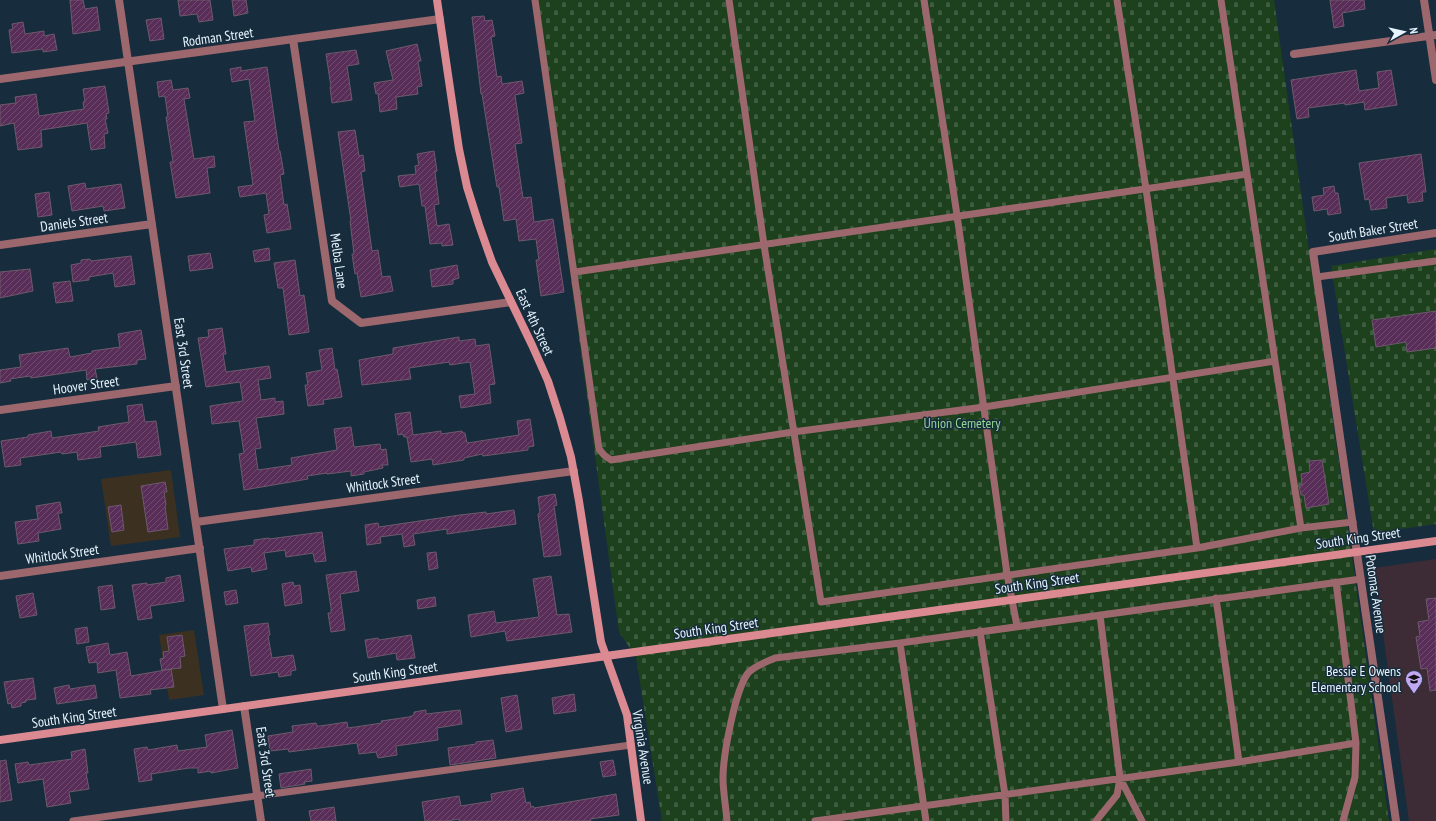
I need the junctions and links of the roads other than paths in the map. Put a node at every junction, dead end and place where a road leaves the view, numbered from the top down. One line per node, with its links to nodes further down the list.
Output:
1 (119, 0): 13 (street, East 3rd Street)
2 (437, 0): 9 (street, East 4th Street)
3 (535, 0): 25 (lane)
4 (729, 0): 22 (lane)
5 (924, 0): 18 (lane)
6 (1117, 0): 17 (lane)
7 (1221, 0): 16 (lane)
8 (1424, 0): 10 (street)
9 (440, 19): 11 (street, Rodman Street); 27 (street, East 4th Street)
10 (1433, 35): 12 (street); 15 (street)
11 (293, 39): 13 (street, Rodman Street); 27 (street, Melba Lane)
12 (1294, 54)
13 (128, 62): 14 (street, Rodman Street); 19 (street, East 3rd Street)
14 (0, 79)
15 (1436, 80)
16 (1247, 174): 17 (lane); 28 (lane)
17 (1146, 189): 18 (lane); 29 (lane)
18 (957, 215): 22 (lane); 31 (lane)
19 (152, 224): 21 (street, Daniels Street); 30 (street, East 3rd Street)
20 (1436, 233): 23 (street, South Baker Street)
21 (0, 245)
22 (764, 245): 25 (lane); 33 (lane)
23 (1313, 252): 26 (street, Potomac Avenue)
24 (1436, 261): 26 (lane)
25 (574, 272): 33 (lane)
26 (1317, 277): 36 (street, Potomac Avenue)
27 (511, 302): 34 (street, East 4th Street)
28 (1275, 361): 29 (lane); 37 (lane)
29 (1172, 376): 31 (lane); 40 (lane)
30 (176, 386): 32 (street, Hoover Street); 35 (street, East 3rd Street)
31 (984, 406): 33 (lane); 42 (lane)
32 (0, 410)
33 (793, 432): 42 (lane)
34 (574, 471): 35 (street, Whitlock Street); 52 (street, East 4th Street)
35 (196, 522): 39 (street, East 3rd Street)
36 (1353, 522): 37 (lane); 41 (street, Potomac Avenue)
37 (1301, 528): 40 (lane)
38 (1436, 541): 41 (street, South King Street)
39 (200, 548): 43 (street, Whitlock Street); 54 (street, East 3rd Street)
40 (1197, 548): 42 (lane)
41 (1357, 552): 44 (street, Potomac Avenue); 47 (street, South King Street)
42 (1007, 574): 47 (lane)
43 (0, 576)
44 (1361, 579): 45 (lane); 73 (street, Potomac Avenue)
45 (1336, 582): 46 (lane); 56 (lane)
46 (1216, 598): 48 (lane); 58 (lane)
47 (1012, 600): 49 (lane); 52 (street, South King Street)
48 (1100, 615): 49 (lane); 59 (lane)
49 (1017, 626): 50 (lane)
50 (980, 632): 51 (lane); 60 (lane)
51 (900, 643): 62 (lane); 66 (lane)
52 (606, 656): 53 (street, South King Street); 57 (street, Virginia Avenue)
53 (244, 706): 54 (street, South King Street); 61 (street, East 3rd Street)
54 (223, 709): 55 (street, South King Street)
55 (0, 740)
56 (1356, 743): 58 (lane); 72 (lane)
57 (631, 745): 61 (lane); 65 (street, Virginia Avenue)
58 (1239, 762): 59 (lane)
59 (1120, 778): 60 (lane); 70 (lane); 71 (lane)
60 (1004, 795): 62 (lane); 69 (lane)
61 (258, 796): 63 (lane); 64 (street, East 3rd Street)
62 (924, 806): 67 (lane); 68 (lane)
63 (73, 821)
64 (261, 821)
65 (641, 821)
66 (728, 821)
67 (815, 821)
68 (926, 821)
69 (1006, 821)
70 (1096, 821)
71 (1142, 821)
72 (1342, 821)
73 (1396, 821)

